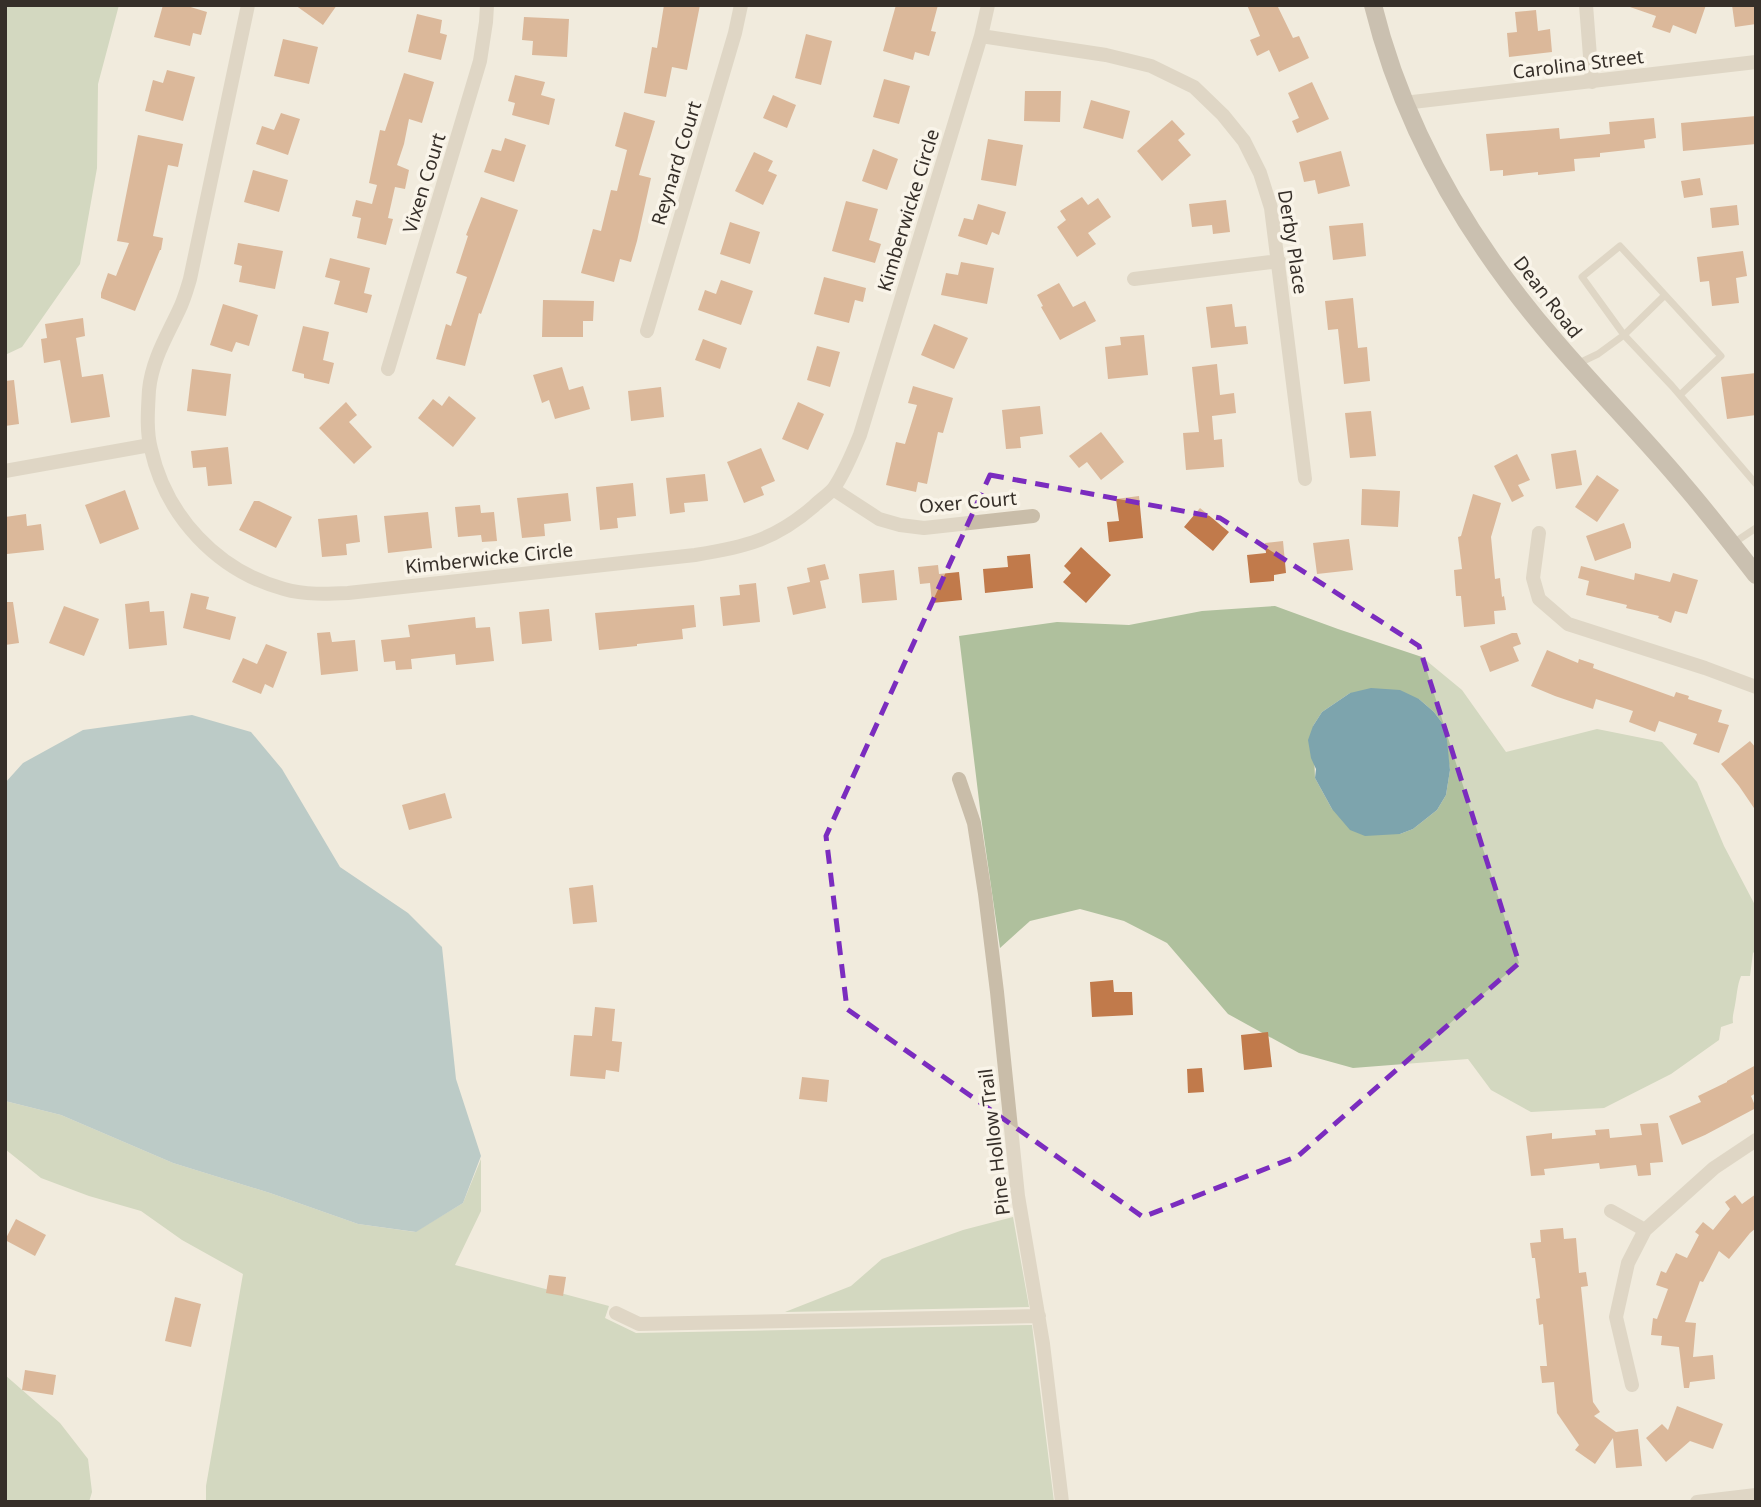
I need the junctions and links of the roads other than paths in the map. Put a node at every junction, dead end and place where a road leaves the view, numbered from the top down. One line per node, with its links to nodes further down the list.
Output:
1 (248, 5): 19 (street, Kimberwicke Circle)
2 (487, 5): 17 (street, Vixen Court)
3 (741, 5): 14 (street, Reynard Court)
4 (988, 5): 7 (street, Kimberwicke Circle)
5 (1373, 5): 10 (main road, Dean Road)
6 (1586, 5): 9 (street)
7 (981, 36): 11 (street, Derby Place); 23 (street, Kimberwicke Circle)
8 (1756, 62): 9 (street, Carolina Street)
9 (1592, 82): 10 (street, Carolina Street)
10 (1404, 103): 16 (main road, Dean Road)
11 (1279, 261): 12 (street); 21 (street, Derby Place)
12 (1134, 279)
13 (1665, 295): 15 (lane); 15 (lane); 18 (lane)
14 (647, 331)
15 (1624, 335): 16 (lane); 18 (lane)
16 (1576, 365): 27 (main road, Dean Road)
17 (388, 369)
18 (1680, 395): 22 (lane)
19 (150, 445): 20 (street); 23 (street, Kimberwicke Circle)
20 (5, 471)
21 (1305, 480)
22 (1756, 484)
23 (833, 489): 24 (street, Oxer Court)
24 (1033, 516)
25 (1756, 528): 27 (lane)
26 (1539, 533): 29 (street)
27 (1732, 545): 28 (main road, Dean Road)
28 (1756, 575)
29 (1755, 688)
30 (959, 779): 35 (street, Pine Hollow Trail)
31 (1756, 1140): 33 (street)
32 (1611, 1211): 33 (street)
33 (1645, 1230): 36 (street)
34 (615, 1313): 35 (street)
35 (1039, 1315): 38 (street, Pine Hollow Trail)
36 (1632, 1385)
37 (1756, 1495): 39 (street)
38 (1062, 1502)
39 (1697, 1502)

